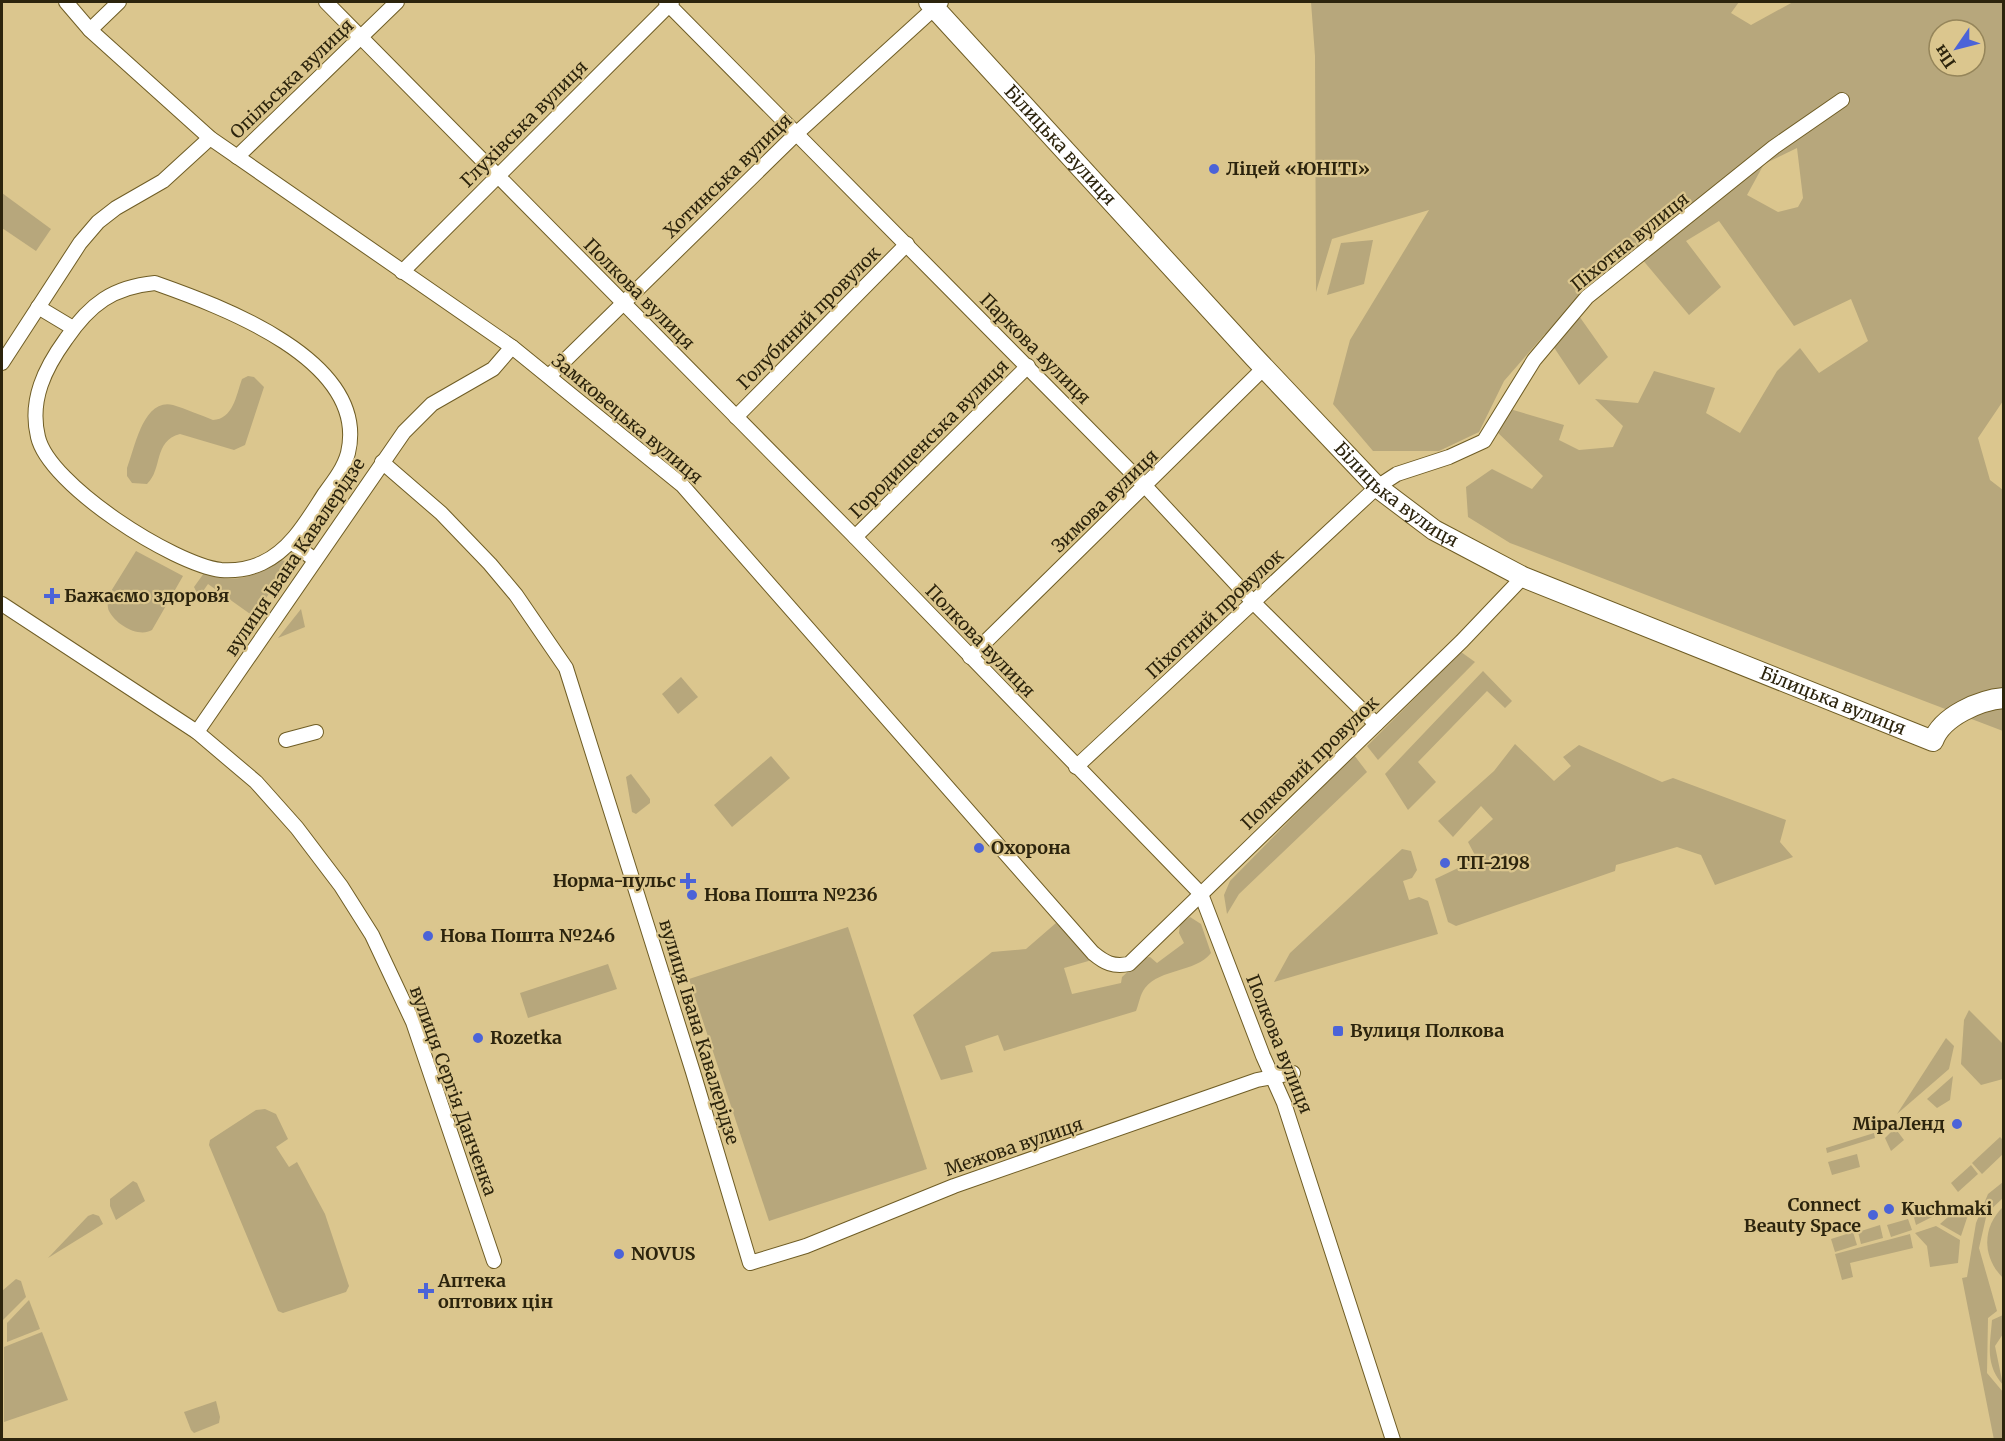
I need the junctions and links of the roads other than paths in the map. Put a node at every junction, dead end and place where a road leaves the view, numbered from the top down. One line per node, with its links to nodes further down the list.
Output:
1 (66, 2): 7 (street, Замковецька вулиця)
2 (119, 2): 7 (street)
3 (326, 2): 8 (street, Полкова вулиця)
4 (397, 2): 8 (street, Опільська вулиця)
5 (669, 3): 10 (street, Паркова вулиця); 13 (street, Глухівська вулиця)
6 (935, 4): 10 (street, Хотинська вулиця); 22 (main road, Білицька вулиця)
7 (90, 30): 11 (street, Замковецька вулиця)
8 (362, 37): 12 (street, Опільська вулиця); 13 (street, Полкова вулиця)
9 (1842, 100): 27 (street, Піхотна вулиця)
10 (797, 133): 14 (street, Паркова вулиця); 16 (street, Хотинська вулиця)
11 (210, 138): 12 (street, Замковецька вулиця); 17 (street)
12 (237, 158): 15 (street, Замковецька вулиця)
13 (498, 174): 15 (street, Глухівська вулиця); 16 (street, Полкова вулиця)
14 (907, 244): 21 (street, Паркова вулиця); 24 (street, Голубиний провулок)
15 (402, 272): 19 (street, Замковецька вулиця)
16 (623, 304): 23 (street, Хотинська вулиця); 24 (street, Полкова вулиця)
17 (38, 307): 18 (street); 20 (street)
18 (73, 328): 29 (street); 29 (street)
19 (512, 347): 23 (street, Замковецька вулиця); 25 (street)
20 (2, 363)
21 (1028, 366): 26 (street, Паркова вулиця); 28 (street, Городищенська вулиця)
22 (1264, 368): 26 (street, Зимова вулиця); 27 (main road, Білицька вулиця)
23 (550, 375): 42 (street, Замковецька вулиця)
24 (736, 417): 28 (street, Полкова вулиця)
25 (382, 462): 30 (street, вулиця Івана Кавалерідзе); 46 (street, вулиця Івана Кавалерідзе)
26 (1146, 487): 32 (street, Паркова вулиця); 34 (street, Зимова вулиця)
27 (1377, 487): 31 (main road, Білицька вулиця); 32 (street, Піхотний провулок)
28 (855, 537): 34 (street, Полкова вулиця)
29 (291, 542): 30 (street)
30 (315, 560): 37 (street, вулиця Івана Кавалерідзе)
31 (1523, 577): 35 (main road, Білицька вулиця); 36 (street, Полковий провулок)
32 (1254, 603): 36 (street, Паркова вулиця); 40 (street, Піхотний провулок)
33 (2, 604): 37 (street, вулиця Сергія Данченка)
34 (970, 657): 40 (street, Полкова вулиця)
35 (2004, 698)
36 (1376, 724): 41 (street, Полковий провулок)
37 (197, 732): 45 (street, вулиця Сергія Данченка)
38 (316, 732): 39 (street)
39 (286, 740)
40 (1076, 767): 41 (street, Полкова вулиця)
41 (1201, 894): 42 (street, Полковий провулок); 44 (street, Полкова вулиця)
42 (1118, 966)
43 (1293, 1073): 44 (street, Межова вулиця)
44 (1273, 1077): 46 (street, Межова вулиця); 47 (street, Полкова вулиця)
45 (494, 1261)
46 (750, 1263)
47 (1393, 1440)

